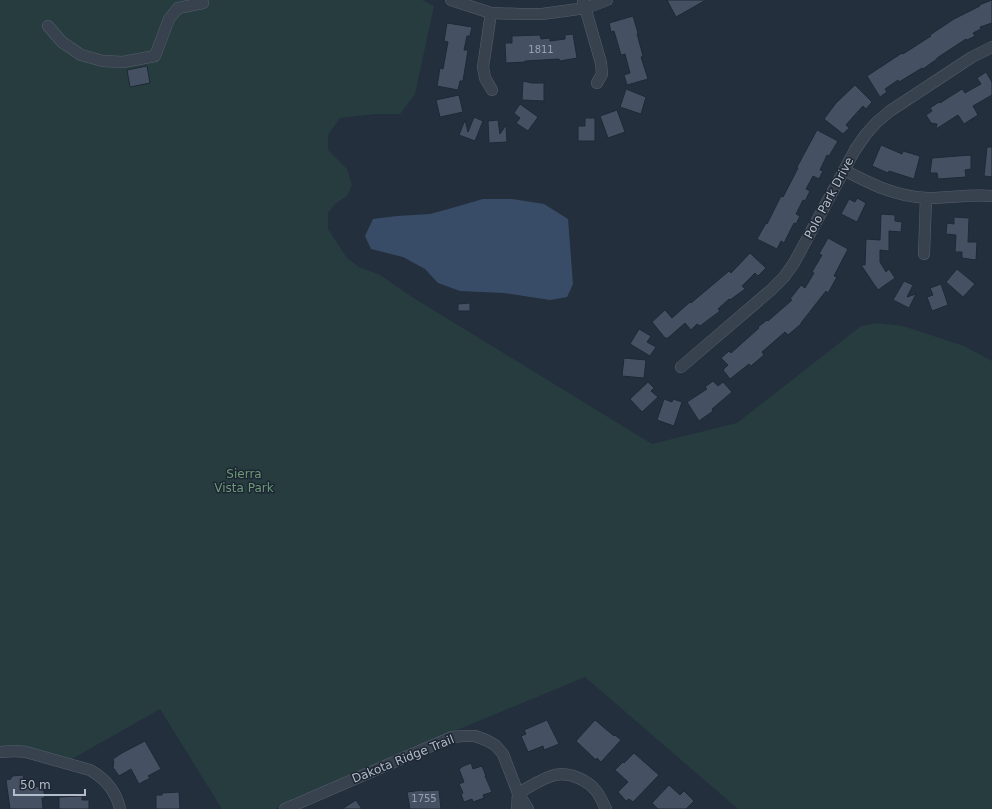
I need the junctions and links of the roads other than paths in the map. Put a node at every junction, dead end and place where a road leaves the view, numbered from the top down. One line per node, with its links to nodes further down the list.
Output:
1 (451, 0): 5 (street)
2 (607, 0): 4 (street)
3 (203, 4): 6 (street)
4 (584, 4): 5 (street); 8 (street)
5 (491, 12): 9 (street)
6 (48, 26)
7 (992, 47): 10 (street, Polo Park Drive)
8 (597, 83)
9 (492, 90)
10 (844, 170): 12 (street); 14 (street, Polo Park Drive)
11 (992, 196): 12 (street)
12 (926, 198): 13 (street)
13 (924, 254)
14 (681, 367)
15 (0, 752): 17 (street)
16 (518, 793): 18 (street, Dakota Ridge Trail); 19 (street, Dakota Ridge Trail); 20 (street, Dakota Ridge Trail); 21 (street)
17 (120, 809)
18 (285, 809)
19 (517, 809)
20 (528, 809)
21 (606, 809)

